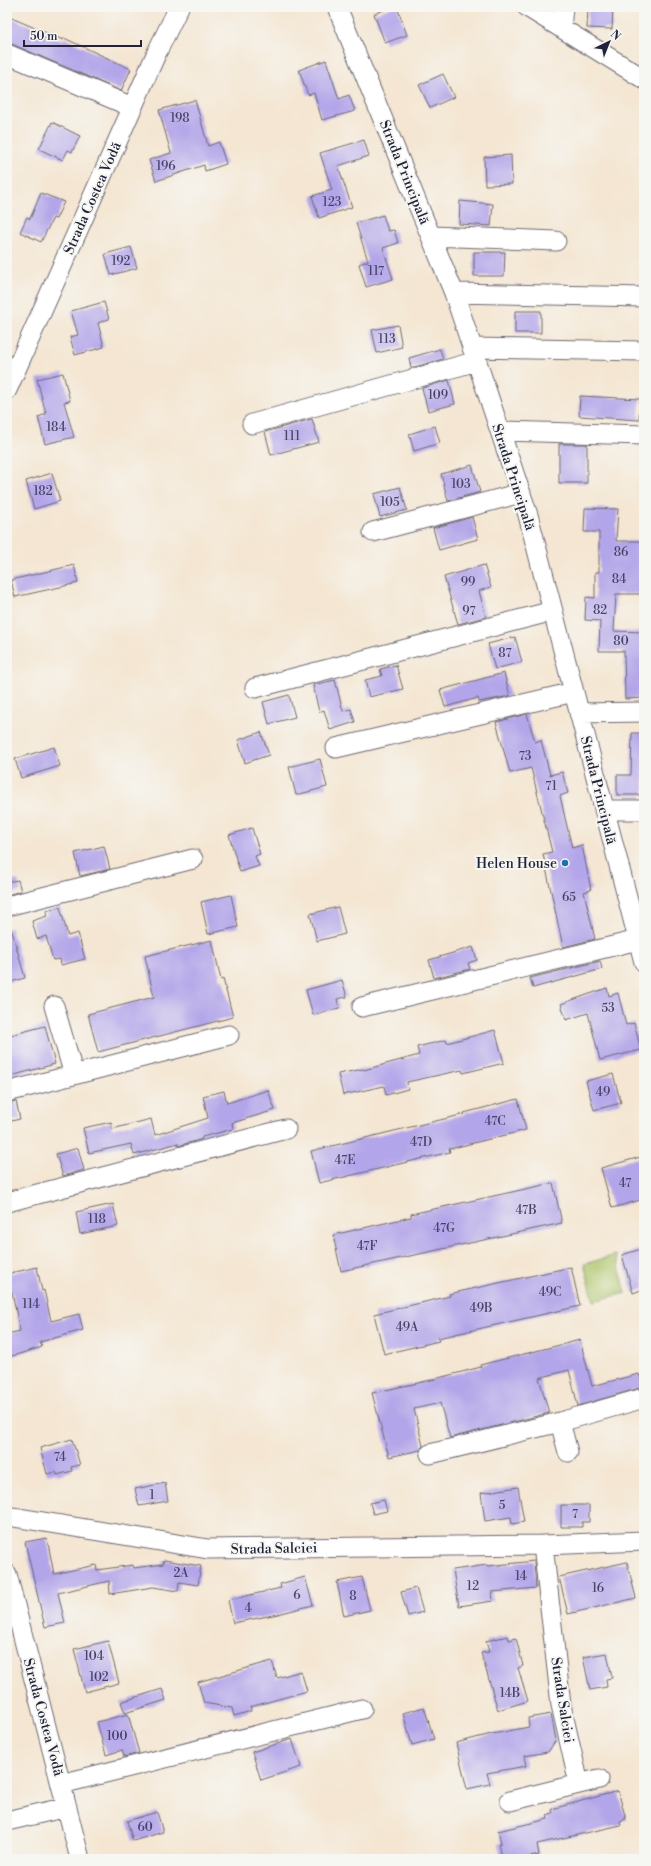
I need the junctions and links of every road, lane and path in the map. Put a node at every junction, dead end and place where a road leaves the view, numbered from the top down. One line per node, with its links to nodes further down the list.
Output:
1 (179, 7): 8 (street, Strada Costea Vodă)
2 (337, 7): 9 (street, Strada Principală)
3 (527, 7): 5 (street)
4 (563, 7): 5 (street)
5 (561, 28): 7 (street)
6 (7, 54): 8 (street)
7 (644, 78)
8 (132, 107): 15 (street, Strada Costea Vodă)
9 (431, 236): 10 (street); 11 (street, Strada Principală)
10 (556, 241)
11 (454, 293): 12 (street); 14 (street, Strada Principală)
12 (644, 297)
13 (644, 351): 14 (street)
14 (475, 355): 16 (street); 17 (street, Strada Principală)
15 (7, 390)
16 (252, 424)
17 (500, 431): 18 (street); 19 (street, Strada Principală)
18 (644, 435)
19 (520, 493): 20 (street); 21 (street, Strada Principală)
20 (373, 532)
21 (553, 611): 22 (street); 23 (street, Strada Principală)
22 (255, 688)
23 (574, 692): 24 (street, Strada Principală); 26 (street)
24 (579, 712): 25 (street); 27 (street, Strada Principală)
25 (644, 712)
26 (336, 748)
27 (604, 810): 28 (street); 31 (street, Strada Principală)
28 (644, 810)
29 (193, 859): 30 (street)
30 (7, 906)
31 (641, 940): 32 (street, Strada Principală); 34 (street)
32 (644, 962)
33 (54, 1006): 36 (street)
34 (362, 1008)
35 (229, 1035): 36 (street)
36 (74, 1074): 37 (street)
37 (7, 1092)
38 (286, 1130): 39 (street)
39 (7, 1202)
40 (644, 1398): 41 (street)
41 (560, 1422): 42 (street); 43 (street)
42 (568, 1452)
43 (430, 1454)
44 (7, 1516): 46 (street, Strada Salciei)
45 (644, 1542): 46 (street, Strada Salciei)
46 (543, 1545): 51 (street, Strada Salciei)
47 (7, 1574): 50 (street, Strada Costea Vodă)
48 (362, 1709): 50 (street)
49 (599, 1779): 51 (street)
50 (62, 1784): 53 (street, Strada Costea Vodă)
51 (578, 1784): 52 (street)
52 (510, 1800)
53 (67, 1807): 54 (street); 55 (street, Strada Costea Vodă)
54 (7, 1820)
55 (80, 1859)

